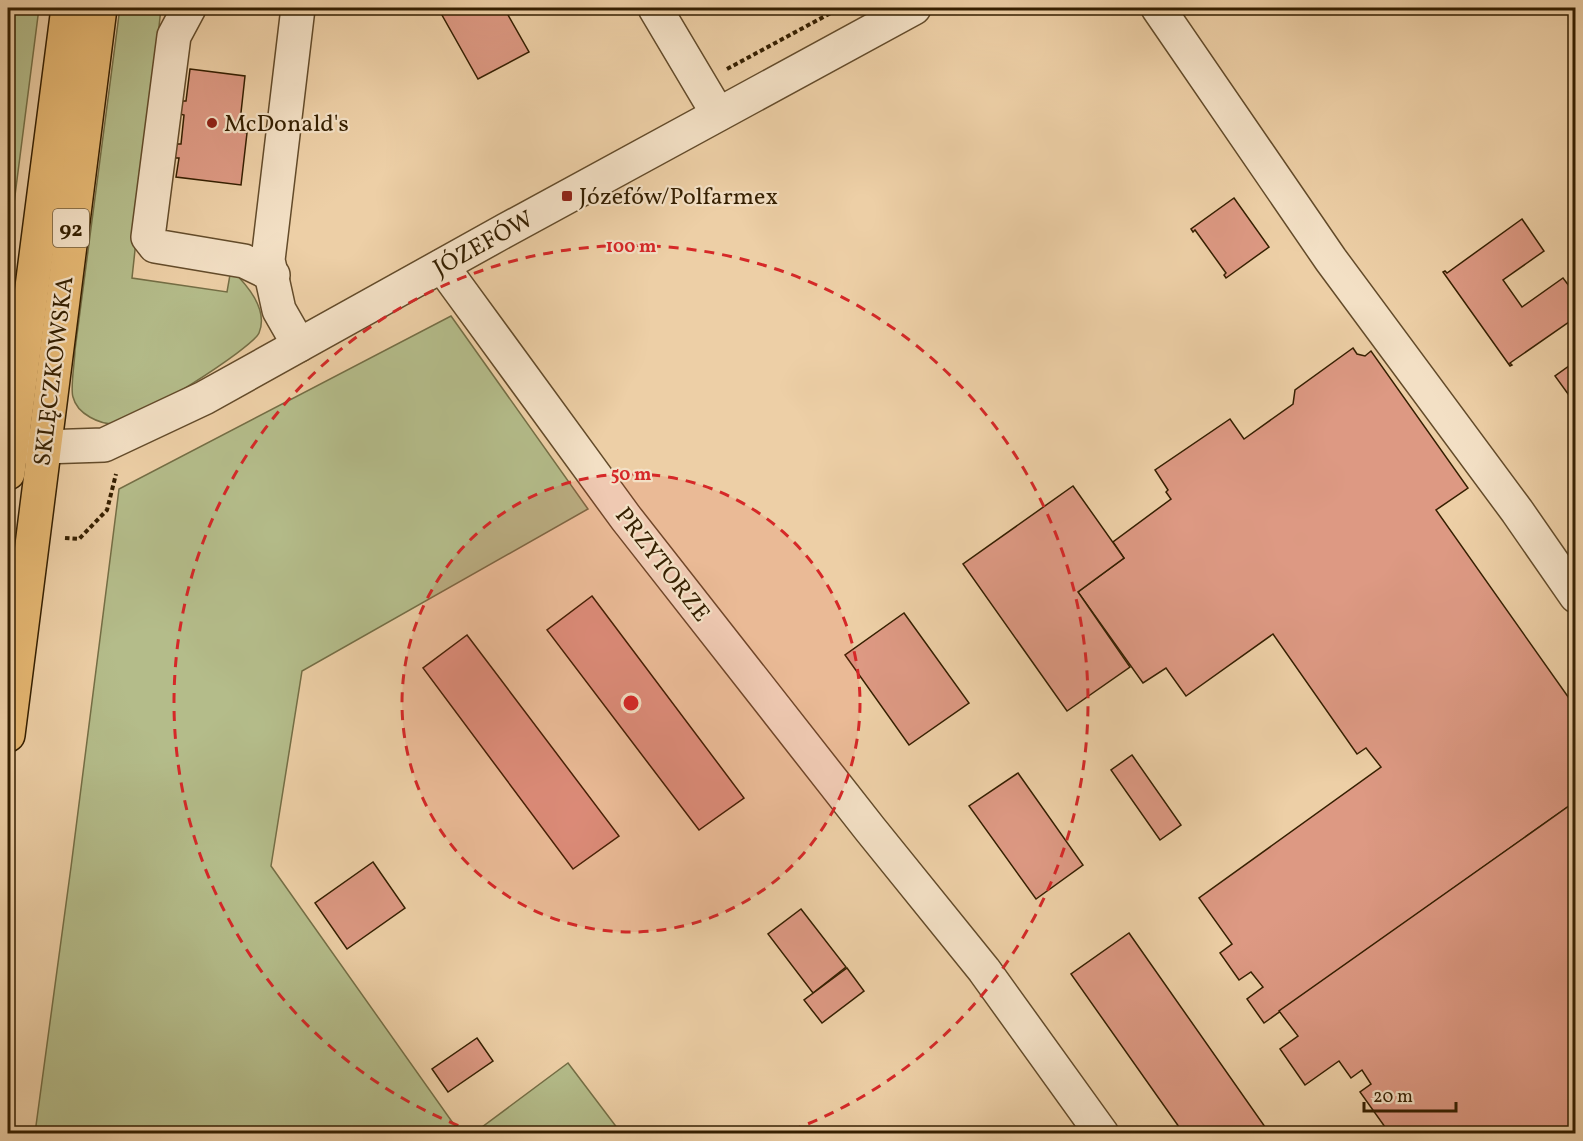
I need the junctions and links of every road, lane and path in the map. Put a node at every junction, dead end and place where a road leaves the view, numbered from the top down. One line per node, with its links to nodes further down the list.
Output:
1 (92, 8): 13 (main road, SKLĘCZKOWSKA / 92)
2 (189, 8): 11 (street)
3 (298, 8): 11 (street)
4 (655, 8): 8 (street)
5 (840, 8): 8 (path)
6 (914, 8): 9 (street, JÓZEFÓW)
7 (1158, 8): 14 (street)
8 (700, 84): 9 (street)
9 (718, 114): 10 (street, JÓZEFÓW)
10 (442, 266): 12 (street, JÓZEFÓW); 16 (street, PRZYTORZE)
11 (273, 275): 12 (street)
12 (299, 345): 13 (street, JÓZEFÓW)
13 (17, 453): 15 (main road, SKLĘCZKOWSKA / 92)
14 (1575, 596)
15 (8, 735)
16 (1102, 1134)

